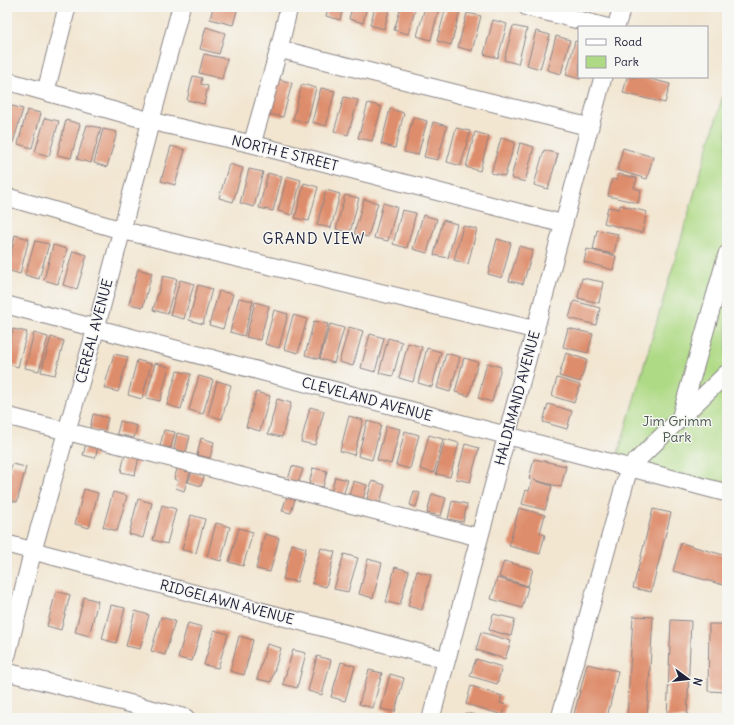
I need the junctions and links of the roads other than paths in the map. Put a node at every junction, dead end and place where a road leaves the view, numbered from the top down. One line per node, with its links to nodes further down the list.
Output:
1 (67, 7): 11 (street)
2 (181, 7): 12 (street, CEREAL AVENUE)
3 (290, 7): 8 (street)
4 (527, 7): 6 (street)
5 (622, 7): 7 (street)
6 (602, 26)
7 (616, 26)
8 (280, 49): 13 (street); 14 (street)
9 (603, 78): 13 (street, HALDIMAND AVENUE)
10 (7, 81): 11 (street, NORTH E STREET)
11 (46, 91): 12 (street, NORTH E STREET)
12 (150, 120): 14 (street, NORTH E STREET); 17 (street, CEREAL AVENUE)
13 (590, 127): 16 (street, HALDIMAND AVENUE)
14 (252, 144): 16 (street, NORTH E STREET)
15 (7, 197): 17 (street)
16 (564, 224): 21 (street, HALDIMAND AVENUE)
17 (121, 230): 20 (street, CEREAL AVENUE); 21 (street)
18 (727, 254): 24 (street)
19 (7, 305): 20 (street, CLEVELAND AVENUE)
20 (96, 328): 25 (street, CEREAL AVENUE); 26 (street, CLEVELAND AVENUE)
21 (536, 330): 26 (street, HALDIMAND AVENUE)
22 (727, 373): 24 (street)
23 (7, 416): 25 (street)
24 (680, 419): 27 (street)
25 (66, 431): 29 (street); 31 (street, CEREAL AVENUE)
26 (507, 436): 27 (street, CLEVELAND AVENUE); 29 (street, HALDIMAND AVENUE)
27 (630, 468): 28 (street, CLEVELAND AVENUE); 37 (street)
28 (727, 493)
29 (478, 538): 33 (street, HALDIMAND AVENUE)
30 (7, 544): 31 (street, RIDGELAWN AVENUE)
31 (33, 550): 32 (street, CEREAL AVENUE); 33 (street, RIDGELAWN AVENUE)
32 (7, 655)
33 (446, 660): 36 (street, HALDIMAND AVENUE)
34 (7, 672): 35 (street)
35 (186, 718)
36 (431, 718)
37 (560, 718)

